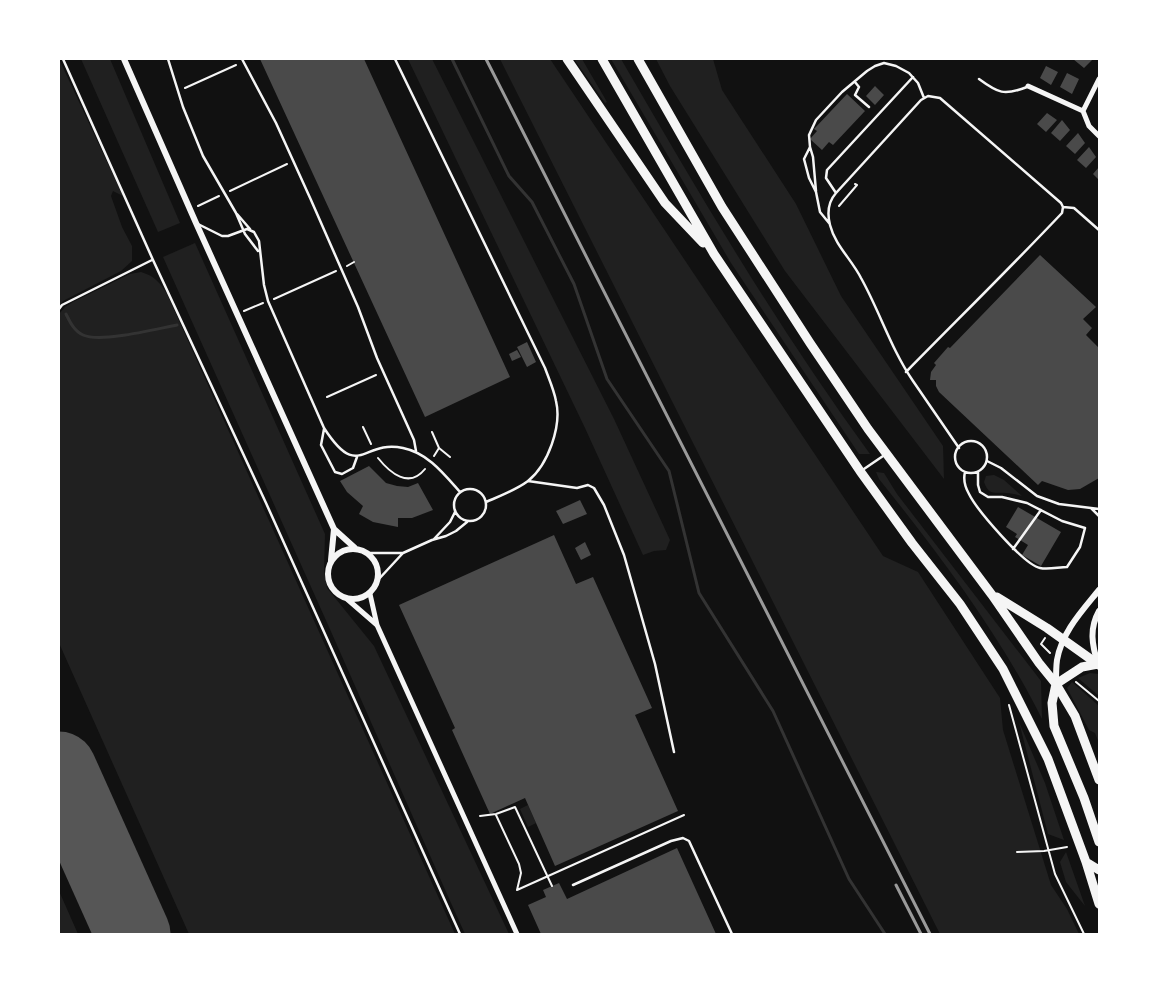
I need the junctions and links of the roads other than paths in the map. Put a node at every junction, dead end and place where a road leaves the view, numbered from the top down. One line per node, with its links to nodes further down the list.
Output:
1 (63, 59): 30 (lane)
2 (124, 59): 23 (street)
3 (168, 59): 22 (lane)
4 (395, 59): 42 (lane)
5 (567, 59): 29 (highway)
6 (602, 59): 29 (highway)
7 (638, 59): 36 (highway)
8 (242, 60): 35 (lane)
9 (913, 77): 12 (lane); 14 (lane); 20 (lane)
10 (979, 79): 13 (lane)
11 (1099, 79): 16 (street)
12 (855, 82): 15 (lane); 18 (lane)
13 (1028, 86): 16 (street)
14 (924, 98): 20 (lane); 21 (lane)
15 (869, 107)
16 (1083, 111): 17 (street)
17 (1099, 136)
18 (810, 147): 19 (lane); 19 (lane)
19 (816, 192): 24 (lane)
20 (836, 193): 24 (lane)
21 (1062, 207): 27 (lane); 32 (lane)
22 (236, 213): 25 (lane); 26 (lane)
23 (196, 223): 25 (lane); 51 (street)
24 (830, 224): 32 (lane)
25 (243, 230): 26 (lane); 28 (lane)
26 (251, 230): 28 (lane)
27 (1099, 230)
28 (259, 252): 33 (lane)
29 (714, 254): 39 (highway)
30 (153, 260): 31 (lane); 75 (lane)
31 (59, 309)
32 (906, 372): 34 (lane)
33 (324, 428): 37 (lane); 37 (lane)
34 (959, 448): 38 (lane); 40 (lane)
35 (416, 452): 37 (lane); 43 (lane)
36 (887, 453): 39 (lane); 61 (highway)
37 (357, 457)
38 (987, 461): 41 (lane); 45 (lane)
39 (860, 472): 71 (highway)
40 (965, 472): 41 (lane); 54 (lane)
41 (978, 472): 47 (lane)
42 (528, 481): 44 (lane); 68 (lane)
43 (460, 492): 44 (lane); 48 (lane)
44 (486, 502): 50 (lane)
45 (1090, 507): 46 (lane); 49 (lane)
46 (1099, 509)
47 (1041, 510): 54 (lane); 54 (lane)
48 (455, 512): 50 (lane); 52 (lane)
49 (1099, 516)
50 (467, 522): 52 (lane)
51 (334, 528): 53 (street); 57 (street)
52 (432, 540): 56 (lane)
53 (355, 548): 55 (street); 57 (street)
54 (1014, 549)
55 (368, 553): 56 (lane); 58 (street)
56 (403, 553): 58 (lane)
57 (331, 562): 62 (street)
58 (378, 580): 60 (street)
59 (1099, 590): 65 (street)
60 (370, 594): 62 (street); 64 (street)
61 (992, 595): 65 (highway); 67 (highway)
62 (347, 599): 64 (street)
63 (1099, 611): 66 (street)
64 (377, 625): 76 (street)
65 (1064, 640): 66 (highway); 67 (street)
66 (1099, 664): 67 (highway)
67 (1056, 684): 69 (highway); 70 (highway)
68 (674, 752)
69 (1099, 780)
70 (1099, 842)
71 (1086, 862): 72 (highway); 74 (highway)
72 (1099, 870)
73 (573, 885): 77 (lane)
74 (1099, 904)
75 (460, 934)
76 (517, 934)
77 (732, 934)

